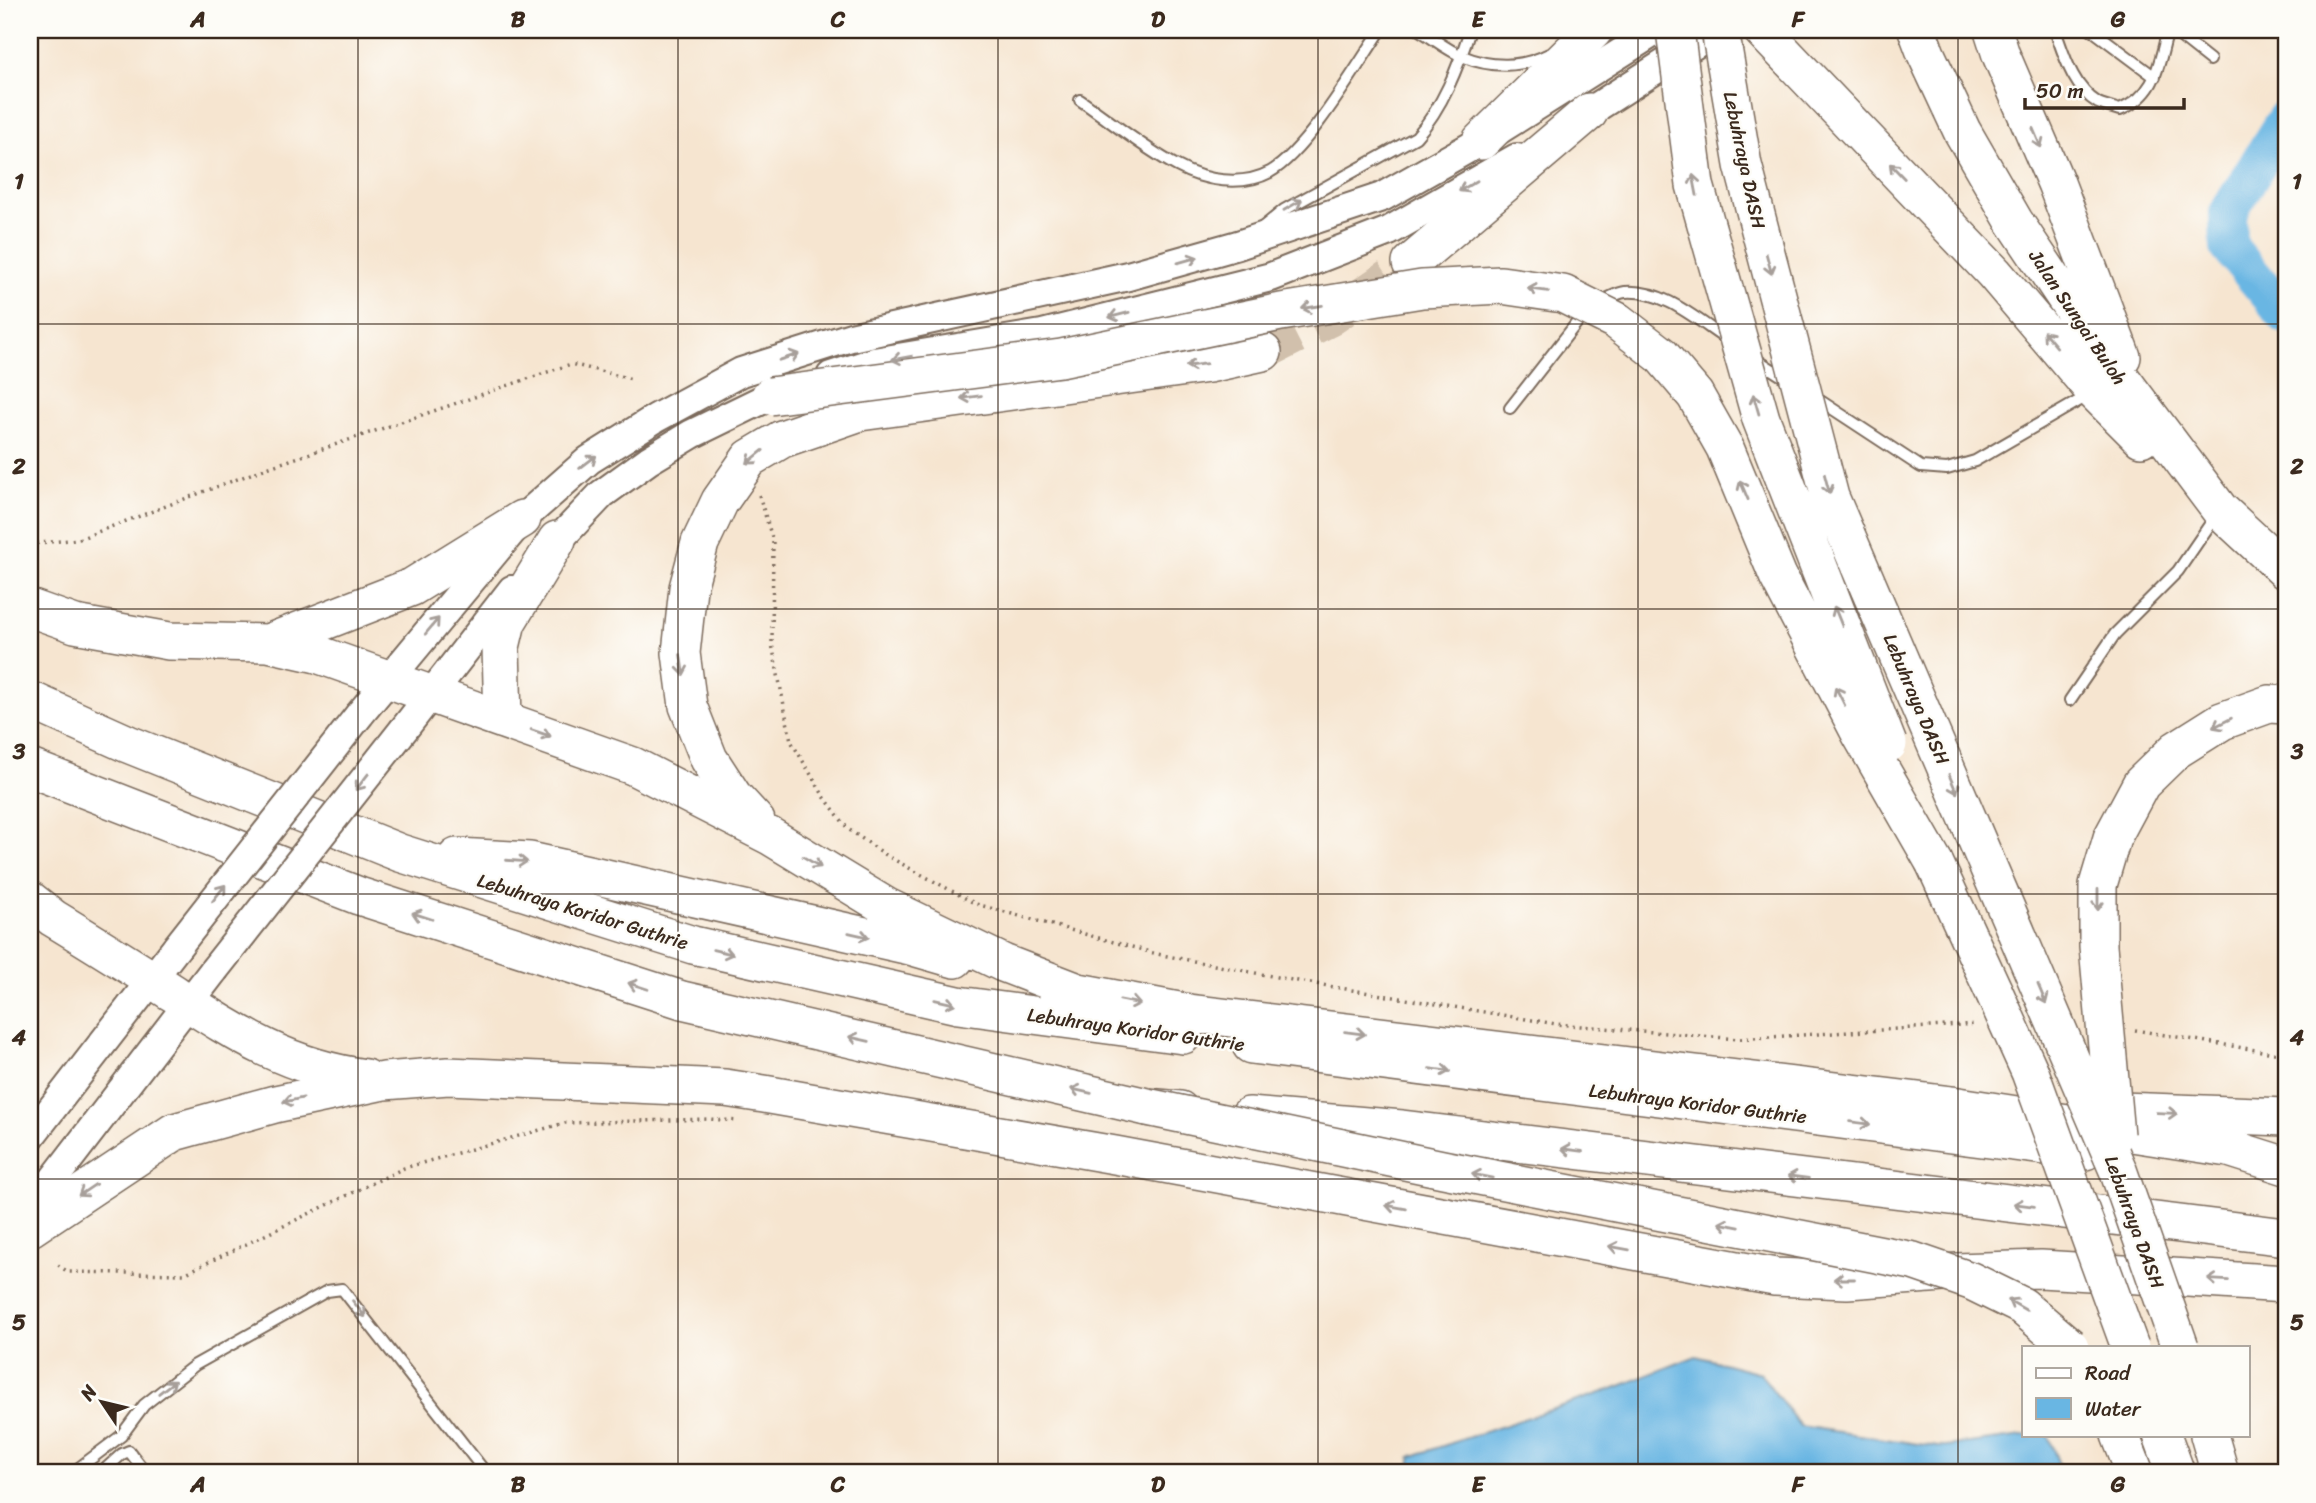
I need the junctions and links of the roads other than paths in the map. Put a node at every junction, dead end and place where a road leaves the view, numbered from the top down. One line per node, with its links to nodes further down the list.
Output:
1 (1381, 30): 17 (lane)
2 (1419, 30): 14 (lane)
3 (1470, 30): 14 (lane)
4 (1657, 30): 19 (main road)
5 (1675, 30): 43 (highway, one-way to 5, bridge)
6 (1719, 30): 18 (main road); 54 (highway, Lebuhraya DASH, one-way to 54, bridge)
7 (1762, 30): 23 (highway, one-way to 7)
8 (1993, 30): 26 (highway, one-way to 26)
9 (2055, 30): 16 (lane)
10 (2092, 30): 16 (lane)
11 (2170, 30): 15 (lane); 16 (lane)
12 (1592, 32): 14 (lane); 19 (highway)
13 (1921, 42): 26 (highway, Jalan Sungai Buloh)
14 (1462, 56): 20 (lane, one-way to 14)
15 (2210, 60)
16 (2155, 77)
17 (1080, 100)
18 (1589, 112): 21 (highway); 24 (main road, one-way to 24)
19 (1481, 141): 20 (main road)
20 (1238, 246): 28 (main road, one-way to 20)
21 (1411, 263)
22 (1263, 352): 41 (highway, one-way to 41)
23 (2094, 391): 25 (lane); 27 (highway)
24 (770, 396): 30 (main road); 43 (highway, one-way to 24, bridge)
25 (1510, 408)
26 (2142, 409): 27 (highway, Jalan Sungai Buloh)
27 (2186, 467): 29 (highway, Jalan Sungai Buloh)
28 (522, 519): 33 (highway); 34 (main road, one-way to 28)
29 (2230, 520): 31 (highway, Jalan Sungai Buloh); 37 (lane)
30 (557, 540): 35 (main road); 39 (highway)
31 (2286, 571)
32 (30, 608): 33 (highway)
33 (268, 643): 34 (highway)
34 (389, 679): 35 (highway); 45 (main road, one-way to 34, bridge)
35 (430, 695): 39 (highway); 47 (main road, one-way to 47, bridge)
36 (30, 699): 42 (highway, Lebuhraya Koridor Guthrie)
37 (2070, 700)
38 (2286, 705): 54 (highway, one-way to 54, bridge)
39 (503, 720): 41 (highway, one-way to 41)
40 (30, 768): 50 (highway, one-way to 40)
41 (770, 836): 46 (highway, one-way to 46)
42 (400, 853): 46 (highway, one-way to 46); 55 (highway, Lebuhraya Koridor Guthrie, one-way to 55)
43 (1934, 862): 61 (highway, bridge)
44 (30, 900): 45 (highway)
45 (152, 979): 47 (highway); 52 (main road)
46 (1078, 992): 49 (highway, one-way to 49)
47 (188, 1003): 48 (highway); 56 (main road)
48 (384, 1081): 57 (highway, one-way to 57); 59 (highway, one-way to 48)
49 (1952, 1105): 51 (highway, one-way to 51); 53 (highway)
50 (1147, 1107): 58 (highway, one-way to 50); 60 (highway, one-way to 50, bridge)
51 (2286, 1117)
52 (30, 1137)
53 (2286, 1166)
54 (2118, 1170): 62 (highway, Lebuhraya DASH, bridge)
55 (2286, 1176)
56 (30, 1210)
57 (30, 1228)
58 (2286, 1237)
59 (2286, 1284)
60 (2069, 1346)
61 (2130, 1346)
62 (2180, 1346)
63 (121, 1436): 67 (lane); 68 (lane); 71 (lane, one-way to 71)
64 (2120, 1436): 72 (highway)
65 (2162, 1436): 73 (highway)
66 (2209, 1436): 74 (highway)
67 (129, 1451): 69 (lane); 70 (lane)
68 (72, 1473)
69 (101, 1473)
70 (145, 1473)
71 (486, 1473)
72 (2135, 1473)
73 (2176, 1473)
74 (2220, 1473)

